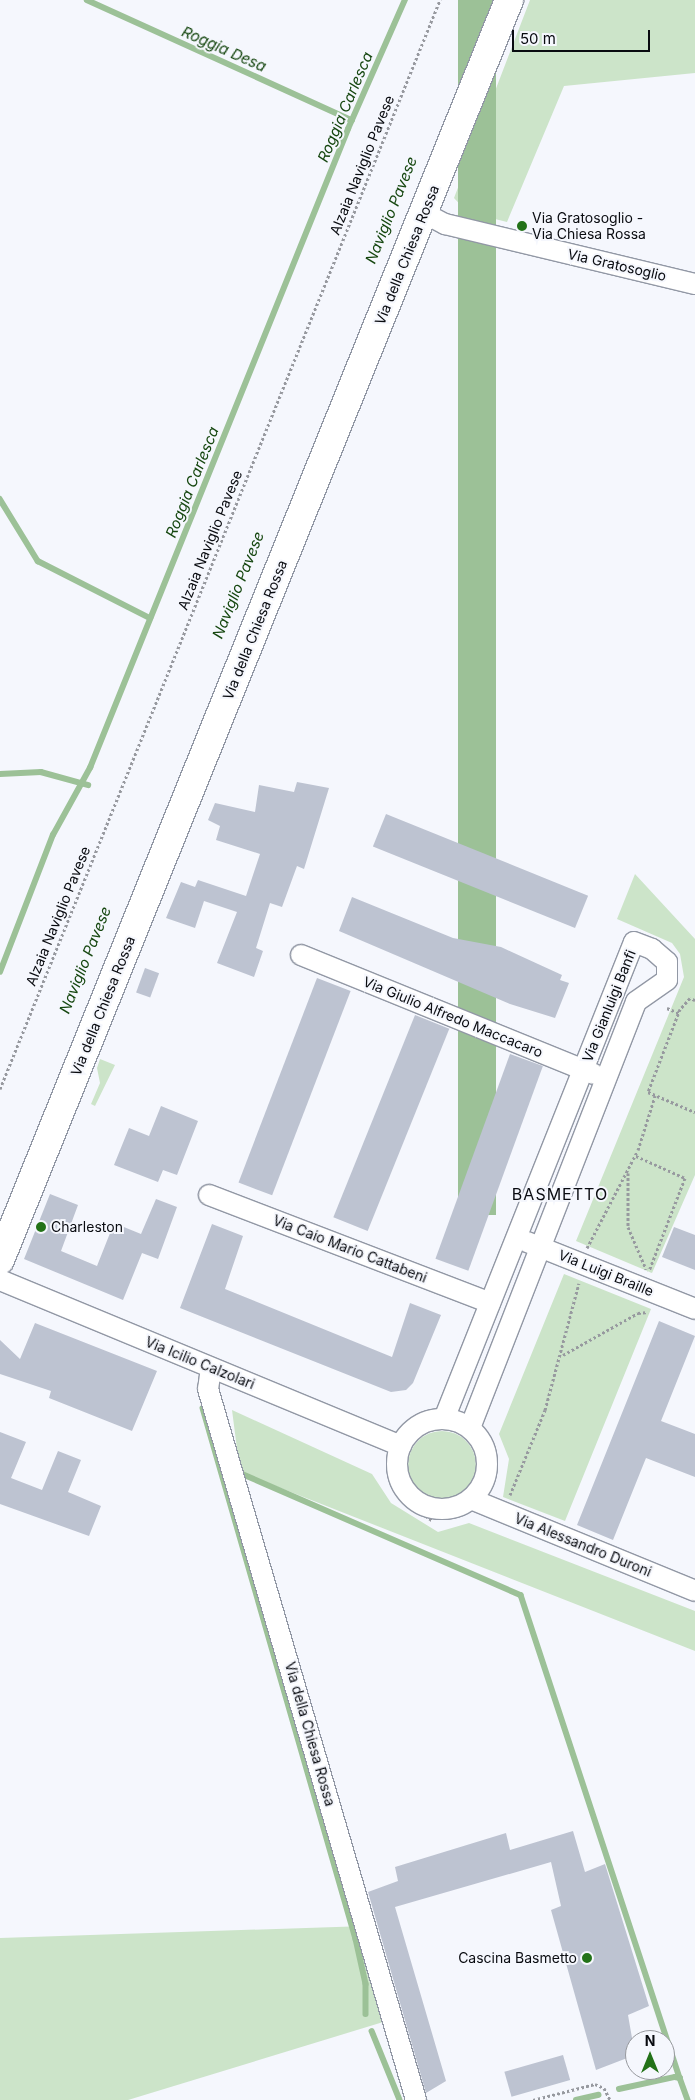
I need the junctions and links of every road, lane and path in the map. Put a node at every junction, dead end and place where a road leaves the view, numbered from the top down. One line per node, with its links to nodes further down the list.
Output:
1 (440, 0): 11 (path, Alzaia Naviglio Pavese)
2 (509, 0): 3 (main road, Via della Chiesa Rossa)
3 (424, 213): 4 (street, Via Gratosoglio); 20 (main road, Via della Chiesa Rossa)
4 (695, 284)
5 (301, 955): 9 (street, Via Giulio Alfredo Maccacaro)
6 (695, 1000): 8 (path)
7 (667, 1008): 8 (path)
8 (679, 1013): 12 (path)
9 (584, 1069): 10 (street, Via Giulio Alfredo Maccacaro); 10 (street, Via Gianluigi Banfi); 17 (street, Via Gianluigi Banfi)
10 (605, 1079): 18 (street, Via Gianluigi Banfi)
11 (0, 1089)
12 (655, 1096): 13 (path); 14 (path)
13 (695, 1112)
14 (636, 1156): 15 (path); 15 (path)
15 (628, 1172): 19 (path)
16 (209, 1195): 23 (street, Via Caio Mario Cattabeni)
17 (516, 1238): 18 (street, Via Luigi Braille); 23 (street, Via Gianluigi Banfi)
18 (540, 1247): 24 (street, Via Luigi Braille); 29 (street, Via Gianluigi Banfi)
19 (585, 1250)
20 (0, 1260)
21 (580, 1275): 26 (path)
22 (0, 1280): 27 (street, Via Icilio Calzolari)
23 (490, 1303): 28 (street, Via Gianluigi Banfi)
24 (695, 1309)
25 (652, 1314): 26 (path)
26 (563, 1355): 33 (path)
27 (211, 1368): 30 (street, Via Icilio Calzolari); 36 (street, Via della Chiesa Rossa)
28 (444, 1418): 29 (street); 30 (street)
29 (470, 1428): 32 (street)
30 (401, 1446): 32 (street)
31 (397, 1494): 34 (path)
32 (471, 1499): 35 (street, Via Alessandro Duroni)
33 (508, 1500)
34 (433, 1521)
35 (695, 1591)
36 (416, 2100)
37 (533, 2100): 38 (path)
38 (610, 2100)

